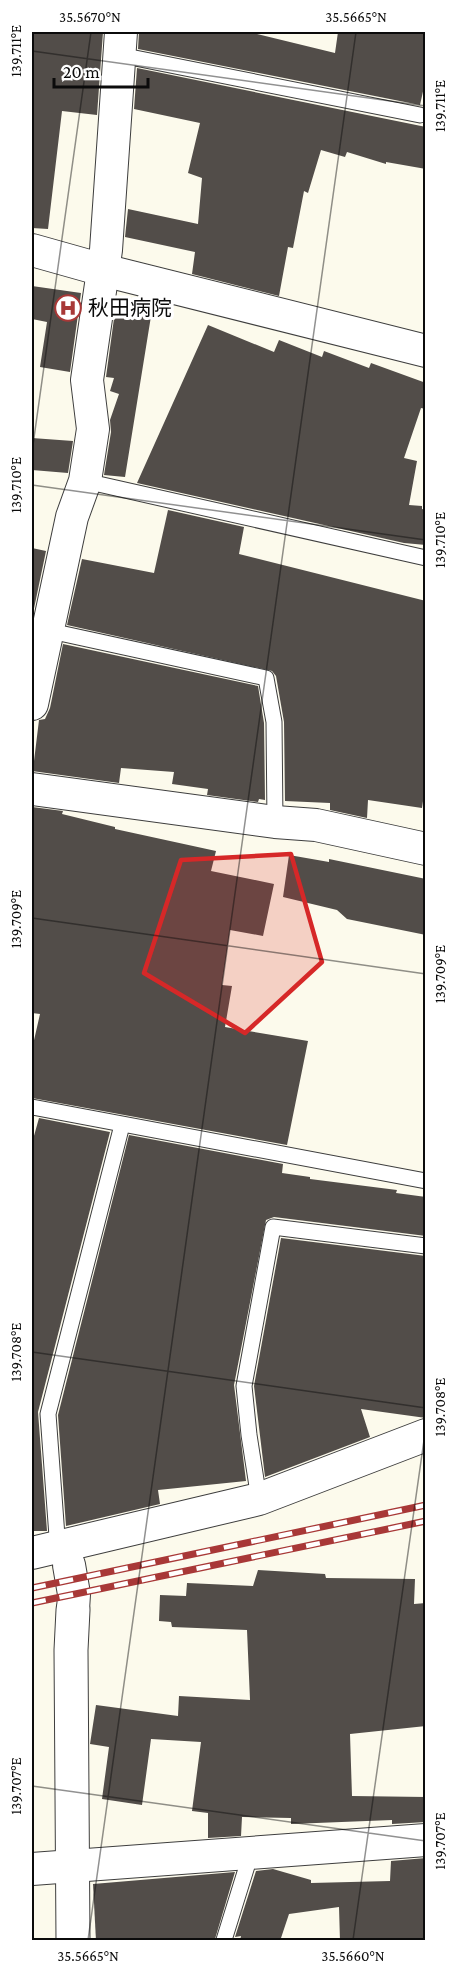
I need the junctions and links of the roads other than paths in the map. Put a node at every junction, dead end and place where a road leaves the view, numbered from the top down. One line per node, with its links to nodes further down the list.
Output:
1 (121, 44): 2 (lane); 4 (street)
2 (420, 115)
3 (32, 250): 4 (street)
4 (103, 270): 5 (street); 6 (street)
5 (426, 351)
6 (85, 481): 7 (lane); 8 (street)
7 (426, 558)
8 (40, 628): 9 (street); 11 (lane)
9 (32, 704)
10 (32, 789): 11 (street)
11 (275, 822): 12 (street)
12 (426, 849)
13 (32, 1107): 14 (lane)
14 (122, 1125): 15 (lane); 19 (lane)
15 (426, 1181)
16 (426, 1246): 18 (lane)
17 (426, 1435): 18 (street)
18 (259, 1499): 19 (street)
19 (53, 1555): 20 (street)
20 (73, 1610): 23 (street)
21 (426, 1840): 22 (street)
22 (251, 1853): 23 (street); 26 (lane)
23 (73, 1866): 24 (street); 25 (street)
24 (32, 1869)
25 (73, 1941)
26 (224, 1941)

